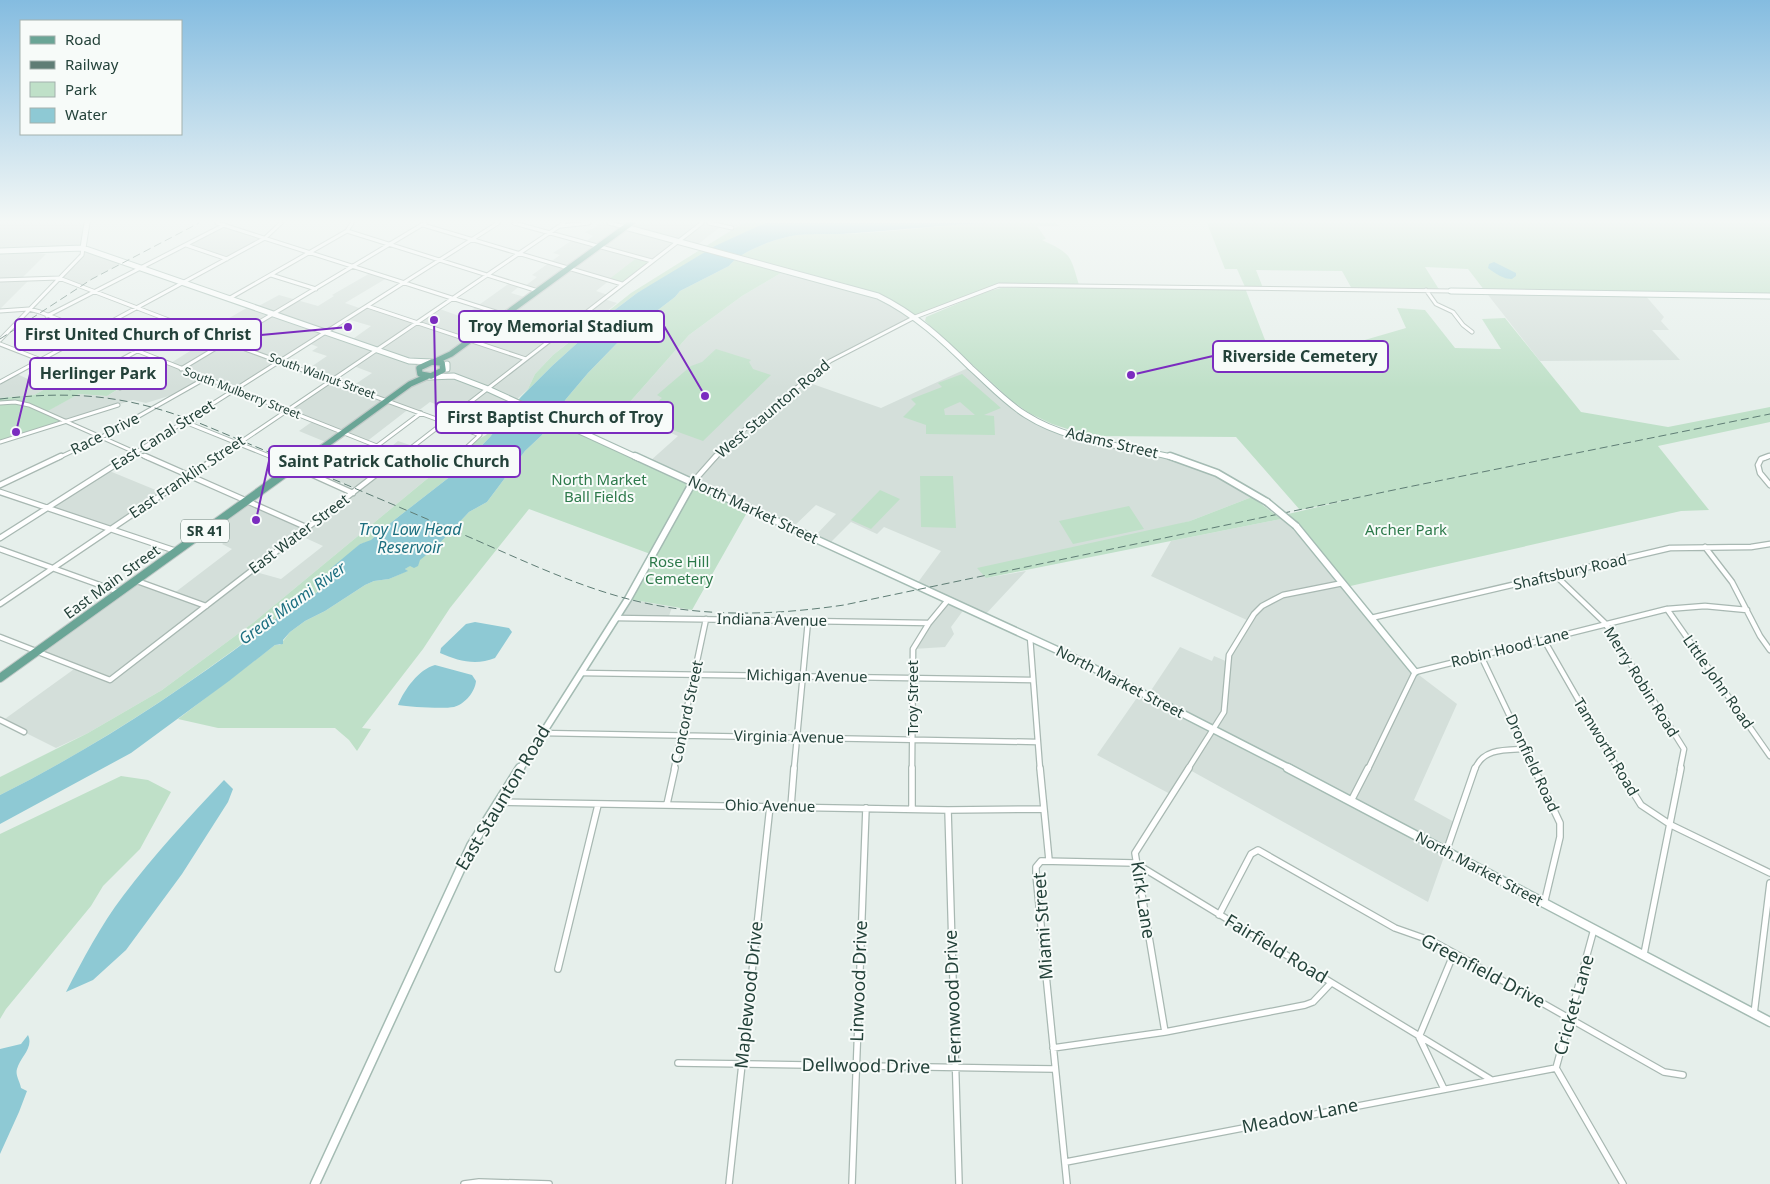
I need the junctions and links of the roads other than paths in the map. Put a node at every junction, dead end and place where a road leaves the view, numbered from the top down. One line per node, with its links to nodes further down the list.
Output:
1 (52, 278): 17 (street, South Walnut Street)
2 (59, 278): 25 (street, South Walnut Street); 31 (street)
3 (120, 278): 25 (street)
4 (174, 278): 18 (street)
5 (191, 278): 18 (street)
6 (264, 278): 27 (street)
7 (284, 278): 21 (street)
8 (334, 278): 21 (street)
9 (389, 278): 19 (street)
10 (410, 278): 19 (street, East Canal Street)
11 (482, 278): 28 (street, East Franklin Street)
12 (498, 278): 22 (street)
13 (555, 278): 22 (main road)
14 (603, 278): 20 (street)
15 (629, 278): 20 (street, East Water Street)
16 (816, 278): 36 (street, Adams Street)
17 (0, 280)
18 (184, 282): 27 (street); 30 (street)
19 (403, 283): 28 (street); 29 (street, East Canal Street)
20 (622, 284): 48 (street, East Water Street)
21 (316, 289): 33 (street)
22 (538, 290): 34 (main road)
23 (1426, 290): 24 (street, West Staunton Road); 36 (street, West Staunton Road); 40 (street)
24 (1451, 291): 26 (street)
25 (94, 292): 30 (street, South Walnut Street); 35 (street)
26 (1770, 296)
27 (230, 298): 33 (street)
28 (452, 298): 34 (street); 37 (street, East Franklin Street)
29 (367, 306): 37 (street); 39 (street, East Canal Street)
30 (138, 308): 38 (street, South Walnut Street); 41 (street)
31 (29, 310): 32 (street, South Mulberry Street); 35 (street, South Mulberry Street); 43 (street)
32 (0, 311)
33 (272, 314): 39 (street); 44 (street)
34 (505, 315): 42 (main road)
35 (47, 316): 41 (street, South Mulberry Street)
36 (915, 317): 90 (street, West Staunton Road); 107 (street, Adams Street, bridge)
37 (415, 322): 42 (street); 45 (street, East Franklin Street)
38 (184, 325): 44 (street, South Walnut Street); 46 (street)
39 (325, 332): 45 (street); 50 (street, East Canal Street)
40 (1472, 332)
41 (90, 333): 46 (street, South Mulberry Street); 49 (street)
42 (470, 340): 47 (main road); 48 (street)
43 (0, 342): 49 (street)
44 (226, 342): 50 (street, South Walnut Street); 56 (street)
45 (374, 350): 51 (street); 62 (street, East Franklin Street)
46 (137, 351): 53 (street, South Mulberry Street); 60 (street)
47 (448, 356): 52 (street); 54 (main road); 55 (main road)
48 (526, 359): 68 (street, East Water Street)
49 (41, 360): 60 (street); 63 (street)
50 (280, 361): 62 (street, South Walnut Street); 67 (street, East Canal Street)
51 (410, 361): 52 (street); 57 (street)
52 (422, 361): 54 (street)
53 (163, 362): 56 (street, South Mulberry Street); 66 (street)
54 (433, 362): 55 (main road); 57 (main road)
55 (446, 367): 58 (street); 59 (main road)
56 (181, 369): 61 (street, South Mulberry Street)
57 (418, 371): 59 (main road); 64 (main road)
58 (454, 376): 59 (street); 68 (street, North Market Street)
59 (431, 377): 64 (main road)
60 (87, 378): 65 (street)
61 (206, 378): 67 (street, South Mulberry Street); 78 (street, Race Drive)
62 (330, 380): 69 (street, South Walnut Street); 72 (street, East Franklin Street)
63 (0, 382)
64 (410, 384): 69 (main road, East Main Street / SR 41)
65 (70, 388)
66 (120, 388)
67 (235, 389): 72 (street, South Mulberry Street); 75 (street, East Canal Street)
68 (488, 389): 76 (street, East Water Street); 90 (street, North Market Street)
69 (388, 400): 73 (street, South Walnut Street); 77 (main road, East Main Street / SR 41)
70 (0, 403): 74 (street)
71 (118, 404): 74 (street)
72 (287, 409): 77 (street, South Mulberry Street); 80 (street, East Franklin Street)
73 (421, 413): 76 (street, South Walnut Street); 81 (street)
74 (65, 421): 78 (street); 79 (street)
75 (185, 422): 80 (street); 83 (street, East Canal Street)
76 (445, 422): 84 (street, East Water Street); 88 (street, South Walnut Street)
77 (343, 432): 81 (street, South Mulberry Street); 86 (main road, East Main Street / SR 41)
78 (100, 438): 83 (street); 91 (street, Race Drive)
79 (0, 442)
80 (237, 442): 87 (street); 89 (street, East Franklin Street)
81 (377, 446): 84 (street, South Mulberry Street)
82 (278, 452): 86 (street)
83 (134, 453): 89 (street); 96 (street, East Canal Street)
84 (402, 455): 88 (street, South Mulberry Street); 94 (street, East Water Street)
85 (1770, 456): 92 (street)
86 (302, 461): 87 (main road, East Main Street / SR 41)
87 (294, 467): 94 (street); 95 (main road, East Main Street / SR 41)
88 (440, 469)
89 (189, 476): 95 (street); 98 (street, East Franklin Street)
90 (694, 482): 109 (street, North Market Street); 114 (street, East Staunton Road)
91 (0, 484)
92 (1770, 485)
93 (0, 492): 96 (street)
94 (353, 493): 97 (street, East Water Street)
95 (248, 501): 97 (street); 103 (main road, East Main Street / SR 41)
96 (47, 508): 98 (street); 99 (street, East Canal Street)
97 (308, 528): 111 (street, East Water Street)
98 (110, 529): 103 (street); 104 (street, East Franklin Street)
99 (0, 538)
100 (1770, 545): 101 (street, Shaftsbury Road)
101 (1705, 547): 105 (street, Shaftsbury Road); 113 (street)
102 (0, 549): 104 (street)
103 (177, 551): 106 (main road, East Main Street / SR 41)
104 (53, 567): 108 (street); 110 (street, East Franklin Street)
105 (1555, 575): 115 (street, Shaftsbury Road); 119 (street, Merry Robin Road)
106 (137, 581): 108 (main road, East Main Street / SR 41); 111 (street)
107 (1343, 583): 115 (street, Adams Street); 134 (street, Kirk Lane)
108 (121, 593): 124 (main road, East Main Street / SR 41)
109 (948, 600): 118 (street, Troy Street); 121 (street, North Market Street)
110 (0, 604)
111 (206, 606): 124 (street, East Water Street)
112 (1667, 609): 113 (street, Robin Hood Lane); 119 (street, Robin Hood Lane); 142 (street, Little John Road)
113 (1747, 610): 123 (street)
114 (616, 618): 116 (street, Indiana Avenue); 126 (street, East Staunton Road)
115 (1371, 618): 127 (street, Adams Street)
116 (706, 620): 117 (street, Indiana Avenue); 128 (street, Concord Street)
117 (808, 621): 118 (street, Indiana Avenue); 129 (street)
118 (929, 623): 130 (street, Troy Street)
119 (1605, 623): 122 (street, Robin Hood Lane); 153 (street, Merry Robin Road)
120 (0, 637): 124 (street)
121 (1030, 637): 132 (street, Miami Street); 134 (street, North Market Street)
122 (1544, 640): 125 (street, Robin Hood Lane); 153 (street, Tamworth Road)
123 (1770, 650)
124 (39, 651): 131 (main road, East Main Street / SR 41)
125 (1481, 656): 127 (street, Robin Hood Lane); 141 (street, Dronfield Road)
126 (581, 672): 128 (street, Michigan Avenue); 136 (street, East Staunton Road)
127 (1415, 672): 143 (street)
128 (695, 675): 129 (street, Michigan Avenue); 137 (street, Concord Street)
129 (803, 676): 130 (street, Michigan Avenue); 138 (street)
130 (912, 677): 132 (street, Michigan Avenue); 139 (street, Troy Street)
131 (0, 678)
132 (1032, 680): 140 (street, Miami Street)
133 (0, 720): 135 (street)
134 (1214, 729): 143 (street, North Market Street); 156 (street, Kirk Lane)
135 (24, 732)
136 (541, 733): 137 (street, Virginia Avenue); 144 (street, East Staunton Road)
137 (681, 736): 138 (street, Virginia Avenue); 145 (street, Concord Street)
138 (797, 738): 139 (street, Virginia Avenue); 148 (street)
139 (913, 740): 140 (street, Virginia Avenue); 150 (street, Troy Street)
140 (1037, 742): 151 (street, Miami Street)
141 (1525, 749): 154 (street); 159 (street, Dronfield Road)
142 (1770, 756)
143 (1351, 801): 154 (street, North Market Street)
144 (498, 802): 146 (street, Ohio Avenue); 182 (street, East Staunton Road)
145 (667, 804): 146 (street, Ohio Avenue); 147 (street, Ohio Avenue)
146 (598, 805): 164 (street)
147 (770, 806): 148 (street, Ohio Avenue); 173 (street, Maplewood Drive)
148 (791, 806): 149 (street, Ohio Avenue)
149 (866, 808): 150 (street, Ohio Avenue); 174 (street, Linwood Drive)
150 (912, 808): 152 (street, Ohio Avenue)
151 (1043, 809): 152 (street, Ohio Avenue); 155 (street, Miami Street)
152 (948, 810): 175 (street, Fernwood Drive)
153 (1670, 825): 157 (street, Tamworth Road); 163 (street, Merry Robin Road)
154 (1446, 852): 159 (street, North Market Street)
155 (1049, 860): 156 (street); 171 (street, Miami Street)
156 (1136, 863): 160 (street, Fairfield Road); 169 (street, Kirk Lane)
157 (1770, 873)
158 (1770, 883): 166 (street)
159 (1544, 904): 161 (street, North Market Street)
160 (1219, 915): 162 (street, Greenfield Drive); 165 (street, Fairfield Road)
161 (1594, 929): 163 (street, North Market Street); 167 (street, Cricket Lane)
162 (1454, 953): 167 (street, Greenfield Drive); 170 (street)
163 (1644, 954): 166 (street, North Market Street)
164 (558, 969)
165 (1331, 983): 169 (street); 170 (street, Fairfield Road)
166 (1754, 1014): 168 (street, North Market Street)
167 (1571, 1019): 176 (street, Cricket Lane); 178 (street, Greenfield Drive)
168 (1770, 1022)
169 (1166, 1032): 171 (street)
170 (1419, 1037): 179 (street, Fairfield Road); 180 (street)
171 (1053, 1048): 177 (street, Miami Street)
172 (678, 1063): 173 (street, Dellwood Drive)
173 (741, 1064): 174 (street, Dellwood Drive); 185 (street, Maplewood Drive)
174 (856, 1065): 175 (street, Dellwood Drive); 186 (street, Linwood Drive)
175 (955, 1068): 177 (street, Dellwood Drive); 187 (street, Fernwood Drive)
176 (1556, 1068): 179 (street, Meadow Lane); 189 (street, Cricket Lane)
177 (1055, 1070): 181 (street, Miami Street)
178 (1682, 1075)
179 (1490, 1079): 180 (street, Meadow Lane)
180 (1444, 1089): 181 (street, Meadow Lane)
181 (1066, 1162): 188 (street)
182 (315, 1184)
183 (464, 1184): 184 (street)
184 (549, 1184)
185 (729, 1184)
186 (852, 1184)
187 (959, 1184)
188 (1067, 1184)
189 (1622, 1184)

